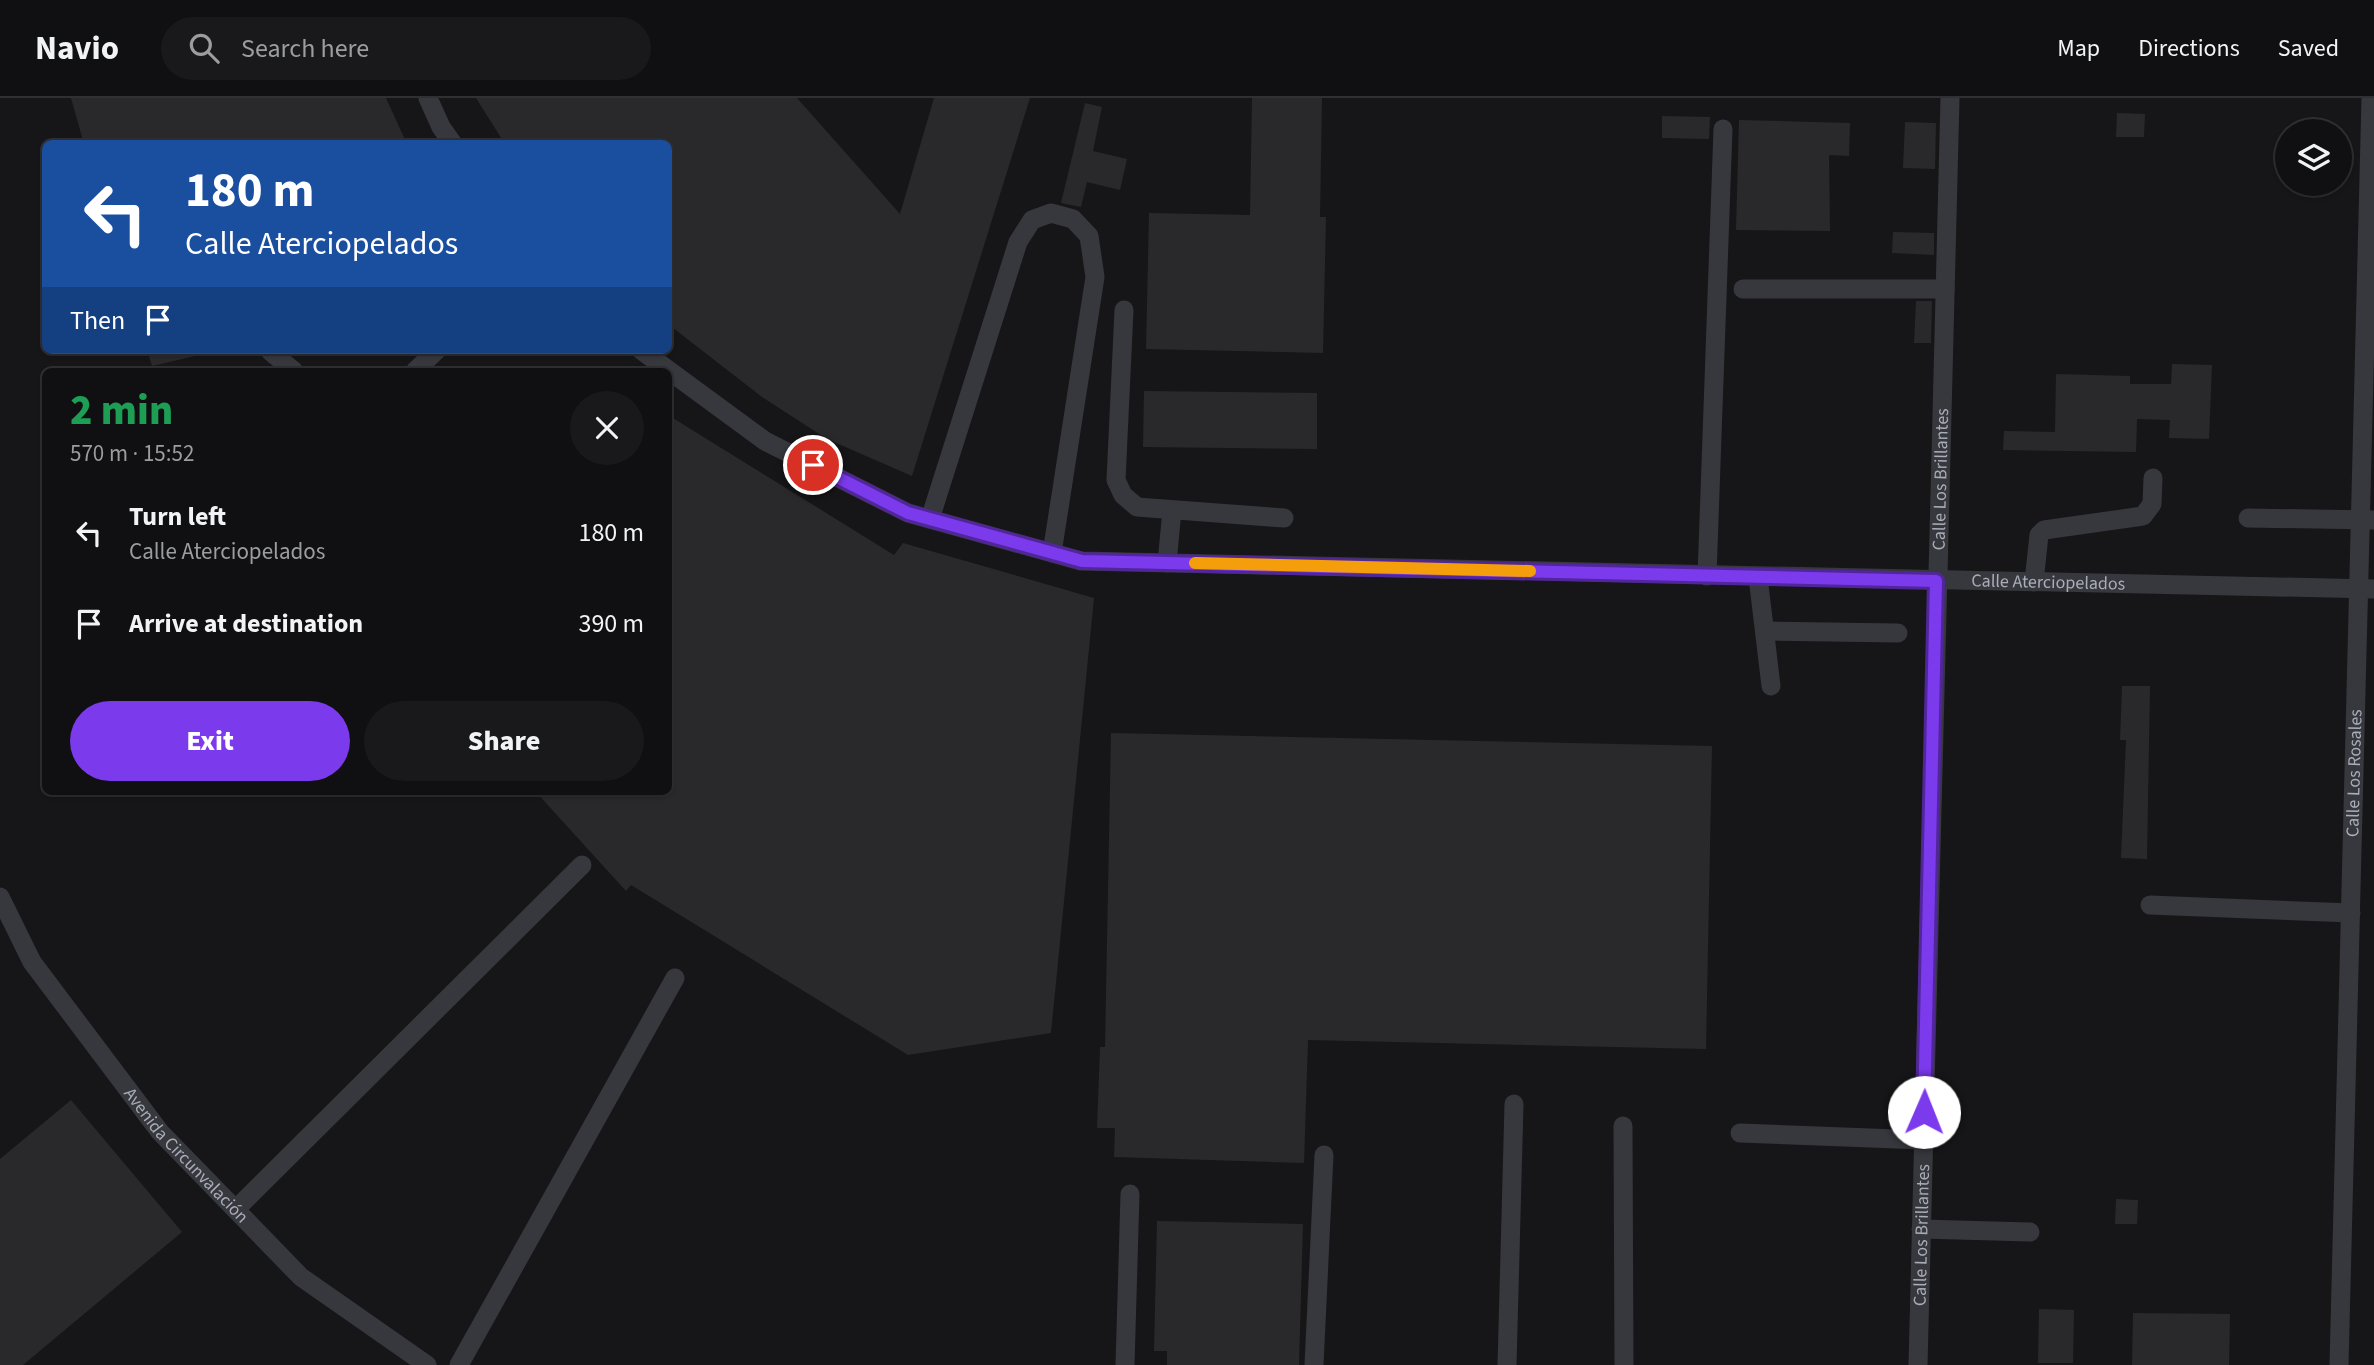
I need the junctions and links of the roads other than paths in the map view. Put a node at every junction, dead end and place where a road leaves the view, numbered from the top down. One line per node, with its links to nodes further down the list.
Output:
1 (428, 98): 5 (street)
2 (1950, 98): 7 (street, Calle Los Brillantes)
3 (2371, 98): 21 (street, Calle Los Rosales)
4 (1723, 129): 24 (street)
5 (450, 140)
6 (1743, 289): 7 (street)
7 (1945, 289): 26 (street, Calle Los Brillantes)
8 (1124, 310): 17 (street)
9 (273, 354): 12 (street)
10 (433, 354): 13 (street)
11 (646, 354): 14 (street, Calle Aterciopelados)
12 (290, 368)
13 (418, 368)
14 (666, 368)
15 (672, 373): 19 (street, Calle Aterciopelados)
16 (2154, 478): 27 (street)
17 (1172, 510): 20 (street); 23 (street)
18 (2248, 518): 21 (street)
19 (930, 519): 22 (street, Calle Aterciopelados); 22 (street)
20 (1284, 519)
21 (2368, 520): 28 (street, Calle Los Rosales)
22 (1052, 552): 23 (street, Calle Aterciopelados)
23 (1167, 563): 24 (street, Calle Aterciopelados)
24 (1707, 576): 25 (street, Calle Aterciopelados)
25 (1758, 577): 26 (street, Calle Aterciopelados); 29 (street)
26 (1936, 581): 27 (street, Calle Aterciopelados); 40 (street, Calle Los Brillantes)
27 (2034, 582): 28 (street, Calle Aterciopelados)
28 (2367, 589): 35 (street, Calle Los Rosales)
29 (1765, 631): 30 (street); 31 (street)
30 (1898, 633)
31 (1771, 686)
32 (582, 865): 43 (street)
33 (0, 897): 43 (street, Avenida Circunvalación)
34 (2150, 905): 35 (street)
35 (2351, 913): 53 (street, Calle Los Rosales)
36 (675, 978): 47 (street)
37 (1514, 1104): 50 (street)
38 (1623, 1126): 51 (street)
39 (1740, 1133): 40 (street)
40 (1923, 1140): 44 (street, Calle Los Brillantes)
41 (1324, 1155): 49 (street)
42 (1130, 1194): 48 (street)
43 (236, 1209): 46 (street, Avenida Circunvalación)
44 (1921, 1229): 45 (street); 52 (street, Calle Los Brillantes)
45 (2030, 1232)
46 (427, 1365)
47 (459, 1365)
48 (1125, 1365)
49 (1314, 1365)
50 (1507, 1365)
51 (1625, 1365)
52 (1918, 1365)
53 (2339, 1365)

